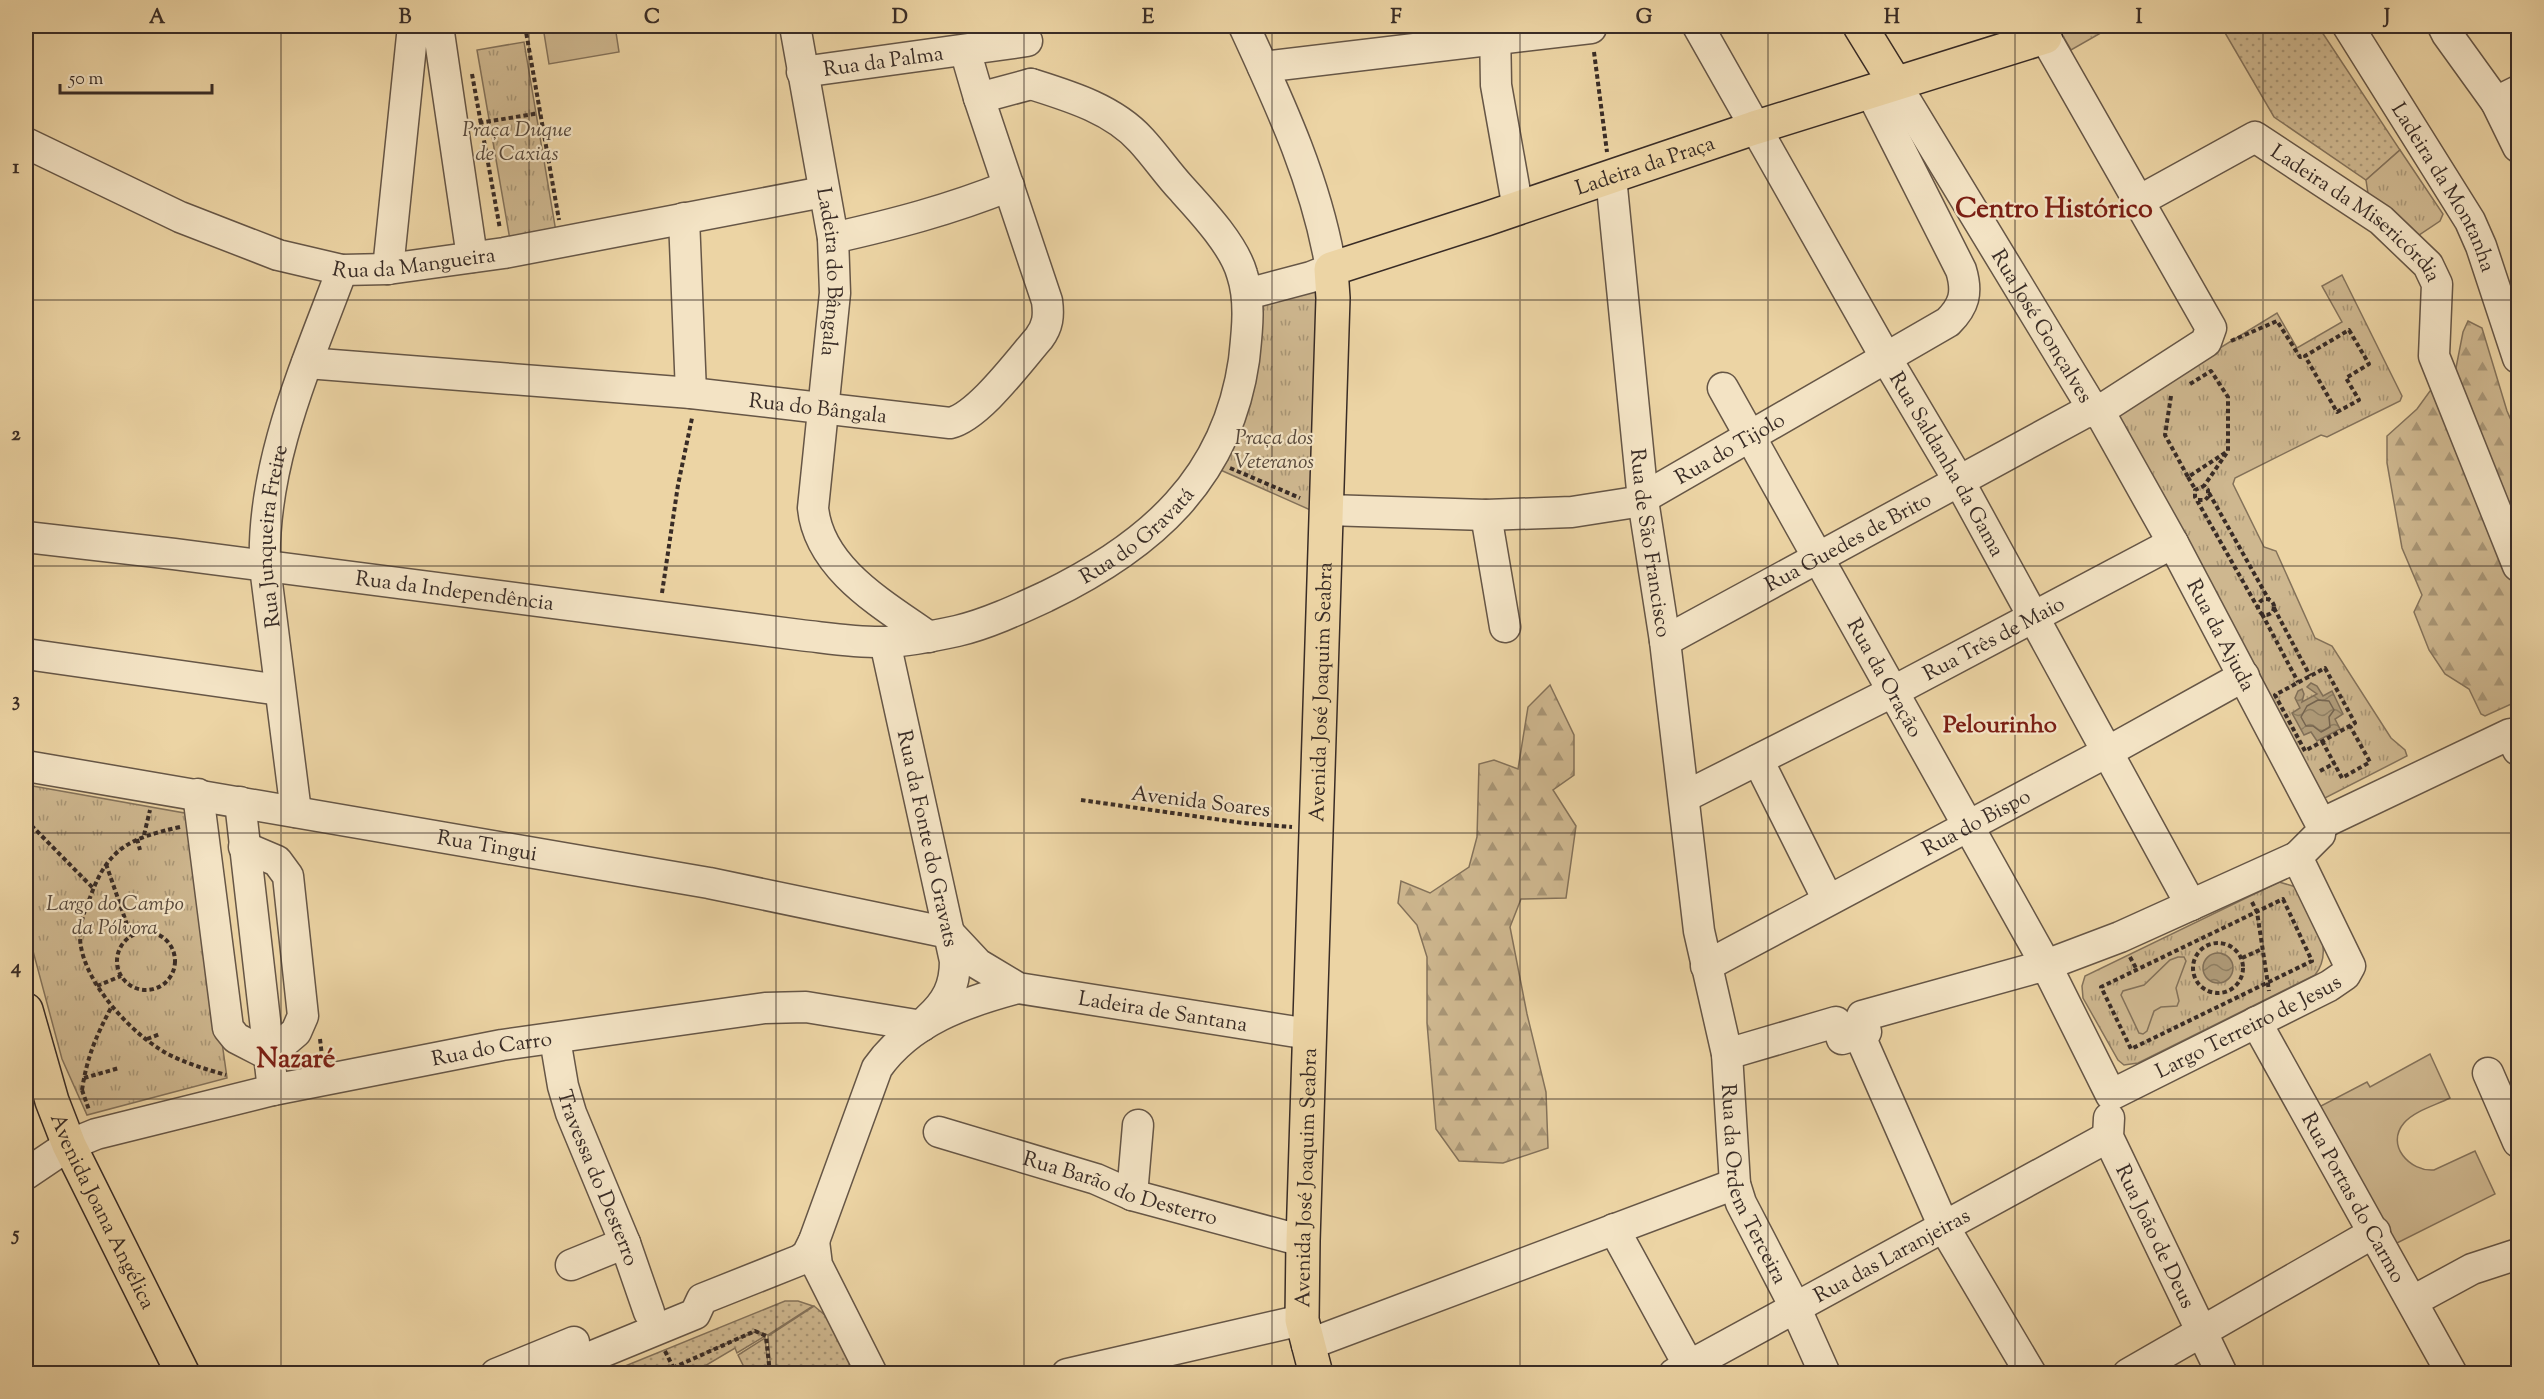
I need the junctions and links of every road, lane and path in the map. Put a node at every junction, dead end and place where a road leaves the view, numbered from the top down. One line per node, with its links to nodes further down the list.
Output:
1 (413, 26): 36 (street)
2 (438, 26): 34 (street)
3 (525, 26): 32 (path)
4 (795, 26): 17 (street, Ladeira do Bângala)
5 (1244, 26): 15 (street, Avenida José Joaquim Seabra)
6 (1698, 26): 22 (street, Rua Saldanha da Gama)
7 (1860, 26): 19 (main road)
8 (2348, 26): 42 (street, Ladeira da Montanha)
9 (2444, 26): 20 (street)
10 (1591, 28): 13 (street); 25 (path)
11 (2041, 31): 19 (main road, Ladeira da Praça); 28 (street)
12 (1027, 33): 14 (street, Rua da Palma); 18 (street)
13 (1494, 33): 15 (street); 29 (street)
14 (965, 50): 17 (street, Rua da Palma); 21 (street, Rua do Bângala)
15 (1263, 67): 35 (street, Avenida José Joaquim Seabra)
16 (471, 69): 33 (path)
17 (802, 72): 27 (street, Ladeira do Bângala)
18 (1031, 84): 21 (street); 38 (street, Rua do Gravatá)
19 (1883, 88): 22 (main road, Ladeira da Praça); 41 (street, Rua do Tijolo); 49 (street, Rua José Gonçalves)
20 (2507, 96): 24 (street)
21 (979, 98): 26 (street, Rua do Bângala)
22 (1754, 128): 25 (main road, Ladeira da Praça); 41 (street, Rua Saldanha da Gama)
23 (26, 143): 37 (street, Rua da Mangueira)
24 (2518, 147)
25 (1611, 177): 29 (main road, Ladeira da Praça); 58 (street, Rua de São Francisco)
26 (1009, 186): 31 (street); 48 (street, Rua do Bângala)
27 (824, 192): 30 (street, Rua da Mangueira); 31 (street, Ladeira do Bângala)
28 (2137, 202): 39 (street); 65 (street, Ladeira da Misericórdia)
29 (1518, 208): 35 (main road, Ladeira da Praça)
30 (684, 218): 32 (street, Rua da Mangueira); 47 (street)
31 (832, 238): 48 (street, Ladeira do Bângala)
32 (563, 241): 33 (street, Rua da Mangueira)
33 (504, 253): 34 (street, Rua da Mangueira)
34 (472, 257): 36 (street, Rua da Mangueira)
35 (1331, 268): 38 (street, Ladeira da Praça); 60 (main road, Avenida José Joaquim Seabra)
36 (388, 269): 37 (street, Rua da Mangueira)
37 (342, 270): 43 (street, Rua Junqueira Freire)
38 (1247, 294): 52 (street, Rua do Gravatá)
39 (2219, 336): 40 (path); 49 (street, Rua Guedes de Brito)
40 (2305, 356): 40 (path)
41 (1886, 358): 50 (street, Rua do Tijolo); 54 (street, Rua Saldanha da Gama)
42 (2518, 358)
43 (307, 363): 47 (street, Rua do Bângala); 66 (street, Rua Junqueira Freire)
44 (2186, 387): 51 (path)
45 (1723, 388): 50 (street, Rua da Oração)
46 (2178, 392): 53 (path)
47 (695, 393): 48 (street, Rua do Bângala); 72 (path)
48 (823, 409): 74 (street, Ladeira do Bângala)
49 (2099, 411): 54 (street, Rua Guedes de Brito); 63 (street, Rua da Ajuda)
50 (1750, 438): 58 (street, Rua do Tijolo); 64 (street, Rua da Oração)
51 (2228, 451): 53 (path); 55 (path)
52 (1210, 459): 60 (path); 74 (street, Rua do Gravatá)
53 (2188, 477): 56 (path)
54 (1959, 481): 64 (street, Rua Guedes de Brito); 71 (street, Rua Saldanha da Gama)
55 (2204, 486): 56 (path); 57 (path)
56 (2195, 489): 59 (path)
57 (2209, 492): 59 (path); 67 (path)
58 (1643, 500): 61 (street, Rua do Tijolo); 75 (street, Rua de São Francisco)
59 (2198, 500): 68 (path)
60 (1327, 510): 61 (street, Rua do Tijolo); 97 (main road, Avenida José Joaquim Seabra)
61 (1486, 515): 73 (street)
62 (26, 537): 66 (street, Rua da Independência)
63 (2173, 543): 71 (street, Rua Três de Maio); 78 (street, Rua da Ajuda)
64 (1816, 557): 75 (street, Rua Guedes de Brito); 82 (street, Rua da Oração)
65 (2518, 566)
66 (265, 567): 72 (street, Rua da Independência); 81 (street, Rua Junqueira Freire)
67 (2270, 600): 68 (path); 69 (path)
68 (2258, 608): 70 (path)
69 (2274, 608): 70 (path); 79 (path)
70 (2262, 614): 80 (path)
71 (2034, 616): 82 (street, Rua Três de Maio); 86 (street, Rua Saldanha da Gama)
72 (658, 618): 76 (street, Rua da Independência)
73 (1505, 627)
74 (929, 636): 76 (street, Rua do Gravatá)
75 (1665, 641): 89 (street, Rua de São Francisco)
76 (885, 642): 108 (street, Rua da Fonte do Gravats)
77 (26, 654): 81 (street)
78 (2244, 676): 86 (street, Rua do Bispo); 95 (street, Rua da Ajuda)
79 (2310, 676): 80 (path); 83 (path)
80 (2298, 682): 84 (path)
81 (280, 690): 93 (street, Rua Junqueira Freire)
82 (1892, 692): 87 (street, Rua Três de Maio); 96 (street, Rua da Oração)
83 (2350, 726): 84 (path); 84 (path)
84 (2322, 741)
85 (2514, 742): 95 (street)
86 (2109, 752): 96 (street, Rua do Bispo); 106 (street, Rua Saldanha da Gama)
87 (1758, 760): 89 (street, Rua Três de Maio); 105 (street)
88 (26, 766): 92 (street, Rua Tingui)
89 (1684, 797): 113 (street, Rua de São Francisco)
90 (1081, 800): 97 (path, Avenida Soares)
91 (240, 802): 92 (street, Rua Tingui); 93 (street, Rua Tingui); 99 (street)
92 (199, 808): 98 (path); 129 (street)
93 (296, 812): 108 (street, Rua Tingui)
94 (26, 820): 104 (path)
95 (2321, 824): 101 (street)
96 (1970, 826): 105 (street, Rua do Bispo); 112 (street, Rua da Oração)
97 (1316, 829): 124 (main road, Avenida José Joaquim Seabra)
98 (137, 839): 100 (path); 102 (path)
99 (244, 847): 129 (street); 129 (street)
100 (140, 850)
101 (2297, 857): 103 (street); 121 (street, Largo Terreiro de Jesus)
102 (106, 864): 104 (path); 109 (path)
103 (2243, 882): 106 (street); 107 (path)
104 (93, 888): 116 (path)
105 (1828, 900): 113 (street, Rua do Bispo)
106 (2191, 905): 112 (street)
107 (2257, 912): 110 (path); 115 (path); 115 (path)
108 (948, 933): 117 (street, Ladeira de Santana); 122 (street, Rua da Fonte do Gravats)
109 (131, 936): 114 (path); 114 (path)
110 (2262, 949): 111 (path); 115 (path)
111 (2242, 958): 111 (path)
112 (2046, 965): 125 (street); 137 (street)
113 (1706, 966): 128 (street, Rua de São Francisco)
114 (121, 976): 116 (path)
115 (2266, 983): 121 (path)
116 (97, 986): 118 (path)
117 (1018, 988): 122 (street, Ladeira de Santana); 124 (street, Ladeira de Santana)
118 (112, 1006): 126 (path); 134 (path)
119 (26, 1010): 142 (main road, Avenida Joana Angélica)
120 (858, 1015): 122 (street, Rua do Carro); 127 (street, Rua do Carro); 131 (street)
121 (2266, 1018): 137 (street, Largo Terreiro de Jesus); 148 (street, Rua Portas do Carmo)
122 (922, 1026): 131 (street)
123 (160, 1034): 126 (path)
124 (1309, 1034): 150 (main road, Avenida José Joaquim Seabra)
125 (1859, 1034): 128 (street); 146 (street)
126 (146, 1039): 133 (path)
127 (555, 1039): 136 (street, Rua do Carro); 151 (street, Travessa do Desterro)
128 (1727, 1054): 144 (street, Rua da Ordem Terceira)
129 (269, 1055): 136 (street)
130 (119, 1068): 134 (path)
131 (877, 1068): 149 (street)
132 (2488, 1073): 141 (street)
133 (232, 1077)
134 (84, 1078): 135 (path)
135 (82, 1090)
136 (273, 1090): 142 (street, Rua do Carro)
137 (2112, 1095): 140 (street)
138 (1138, 1125): 145 (street)
139 (939, 1132): 145 (street, Rua Barão do Desterro)
140 (2108, 1137): 146 (street, Rua das Laranjeiras); 160 (street, Rua João de Deus)
141 (2518, 1142)
142 (69, 1145): 143 (street, Rua do Carro); 165 (main road, Avenida Joana Angélica)
143 (26, 1174)
144 (1735, 1184): 147 (street); 158 (street, Rua da Ordem Terceira)
145 (1132, 1195): 150 (street, Rua Barão do Desterro)
146 (1944, 1227): 158 (street, Rua das Laranjeiras); 173 (street)
147 (1614, 1229): 161 (street); 164 (street)
148 (2375, 1232): 157 (street, Rua Portas do Carmo); 160 (street)
149 (814, 1241): 153 (street); 155 (street)
150 (1303, 1241): 161 (main road, Avenida José Joaquim Seabra)
151 (625, 1243): 154 (street); 159 (street, Travessa do Desterro)
152 (2518, 1254): 157 (street)
153 (790, 1264): 155 (street); 156 (street)
154 (572, 1265)
155 (822, 1276): 170 (street)
156 (702, 1299): 159 (street); 167 (street)
157 (2413, 1301): 176 (street, Rua Portas do Carmo)
158 (1794, 1307): 164 (street, Rua das Laranjeiras); 172 (street, Rua da Ordem Terceira)
159 (650, 1312): 166 (street)
160 (2200, 1332): 174 (street); 175 (street, Rua João de Deus)
161 (1308, 1346): 171 (street)
162 (665, 1351): 163 (path)
163 (673, 1367): 168 (path); 169 (path)
164 (1681, 1370)
165 (183, 1374)
166 (496, 1374)
167 (549, 1374)
168 (660, 1374)
169 (770, 1374)
170 (872, 1374)
171 (1066, 1374)
172 (1825, 1374)
173 (2031, 1374)
174 (2128, 1374)
175 (2222, 1374)
176 (2452, 1374)

